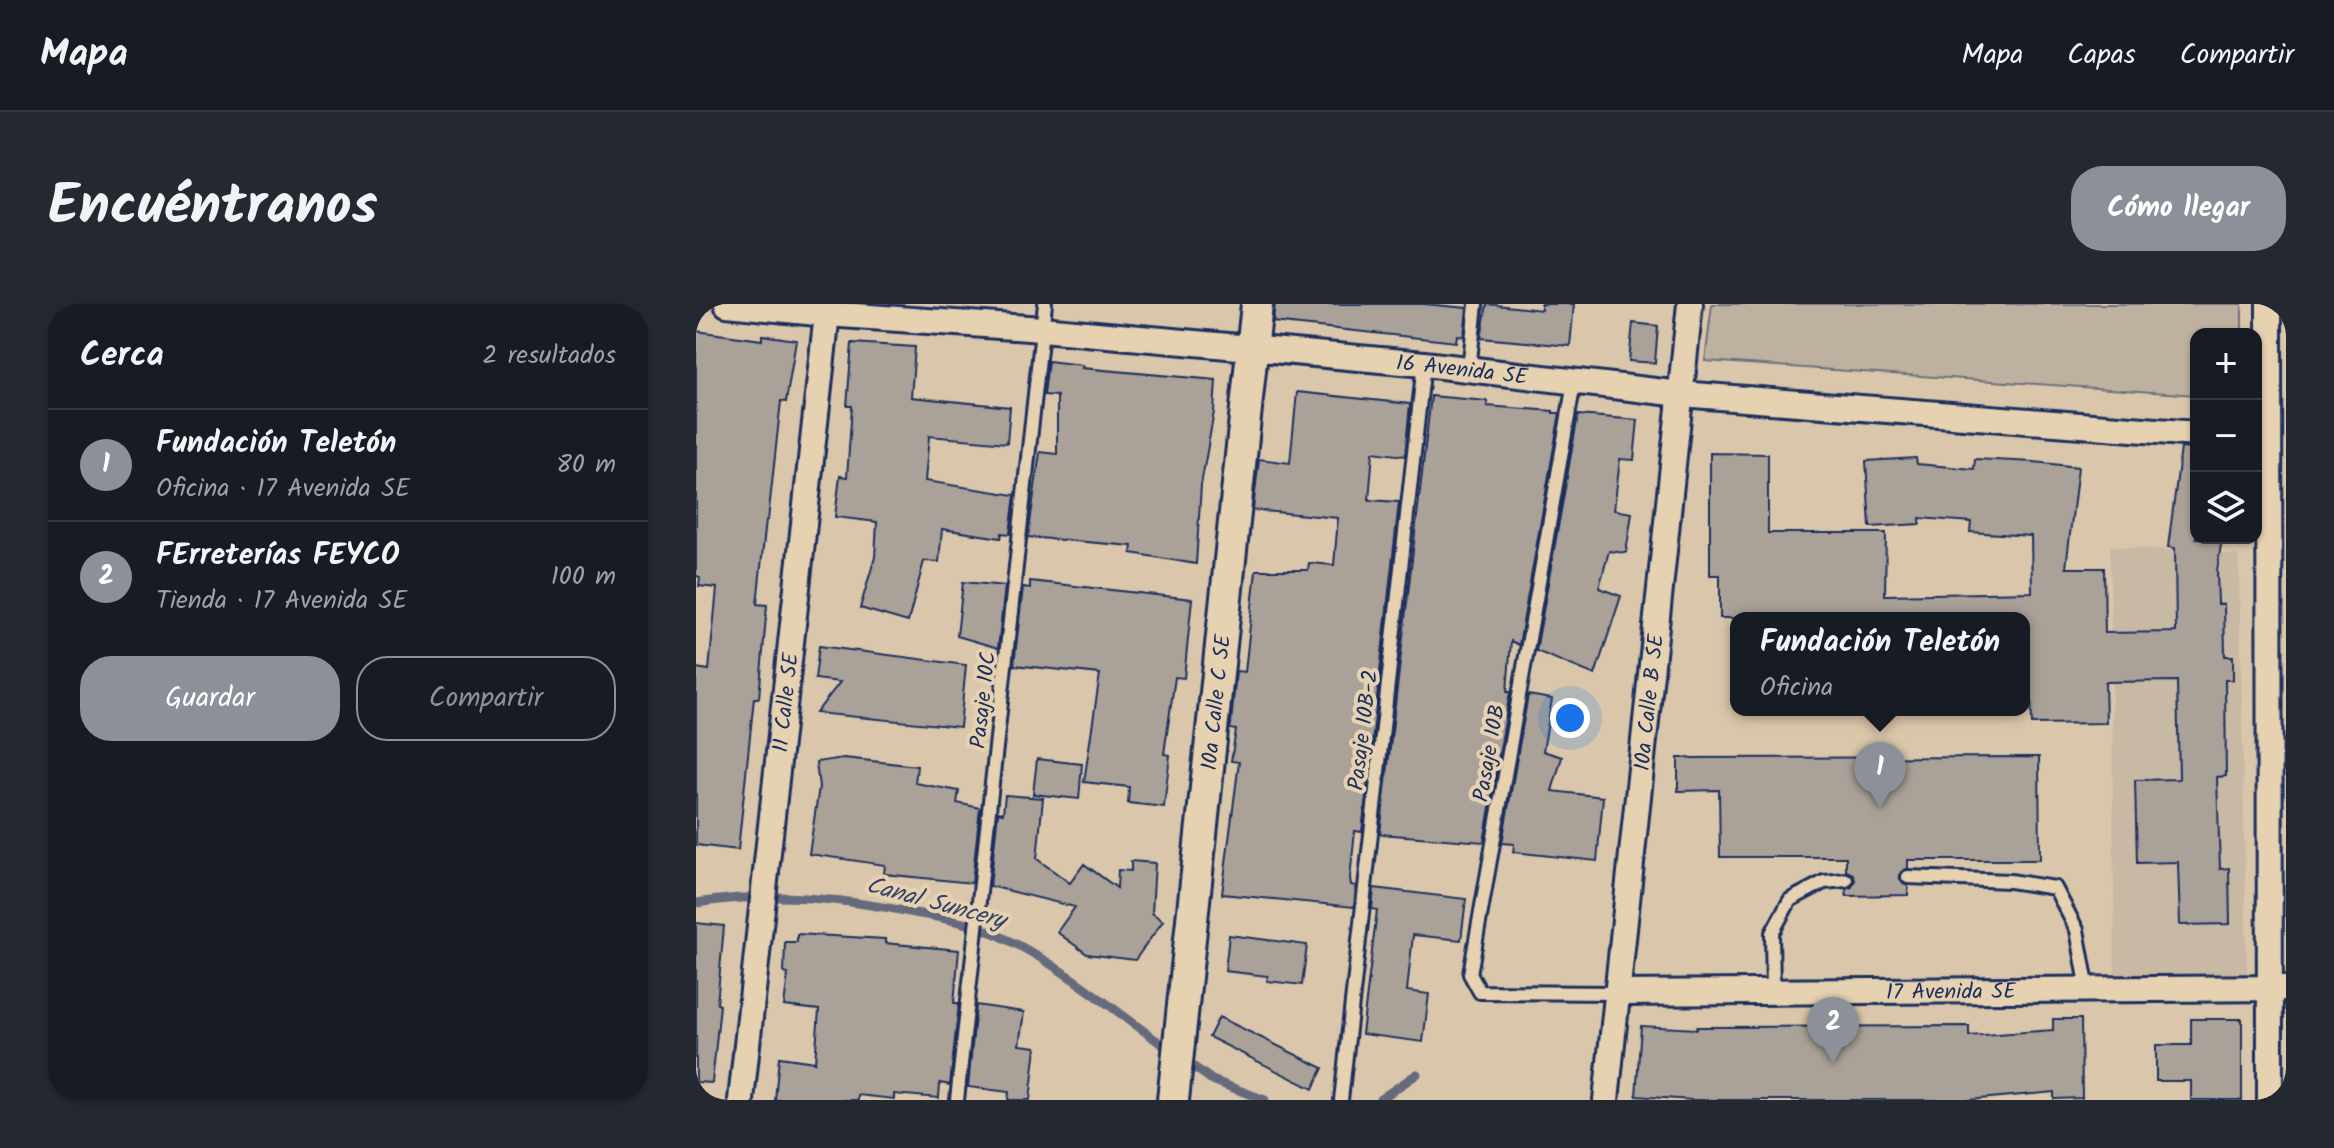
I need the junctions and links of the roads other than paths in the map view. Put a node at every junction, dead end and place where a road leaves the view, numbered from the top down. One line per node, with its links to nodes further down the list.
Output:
1 (727, 304): 7 (street, 16 Avenida SE)
2 (1045, 304): 8 (lane, Pasaje 10C)
3 (1257, 304): 9 (street, 10a Calle C SE)
4 (1476, 304): 11 (lane)
5 (1690, 304): 13 (street, 10a Calle B SE)
6 (2269, 304): 15 (street)
7 (827, 309): 8 (street, 16 Avenida SE); 22 (street, 11 Calle SE)
8 (1042, 329): 9 (street, 16 Avenida SE); 23 (lane, Pasaje 10C)
9 (1252, 348): 10 (street, 16 Avenida SE); 24 (street, 10a Calle C SE)
10 (1424, 364): 11 (street, 16 Avenida SE); 25 (lane, Pasaje 10B-2)
11 (1469, 370): 12 (street, 16 Avenida SE)
12 (1574, 383): 13 (street, 16 Avenida SE); 21 (lane, Pasaje 10B)
13 (1681, 394): 14 (street, 16 Avenida SE); 21 (street, 10a Calle B SE)
14 (2190, 434)
15 (2271, 439): 18 (street)
16 (1908, 877): 19 (lane)
17 (1846, 880): 20 (lane)
18 (2277, 988): 19 (street, 17 Avenida SE); 27 (street)
19 (2088, 990): 20 (street, 17 Avenida SE)
20 (1773, 992): 21 (street, 17 Avenida SE)
21 (1617, 993): 26 (street, 10a Calle B SE)
22 (741, 1100)
23 (957, 1100)
24 (1173, 1100)
25 (1341, 1100)
26 (1606, 1100)
27 (2270, 1100)

